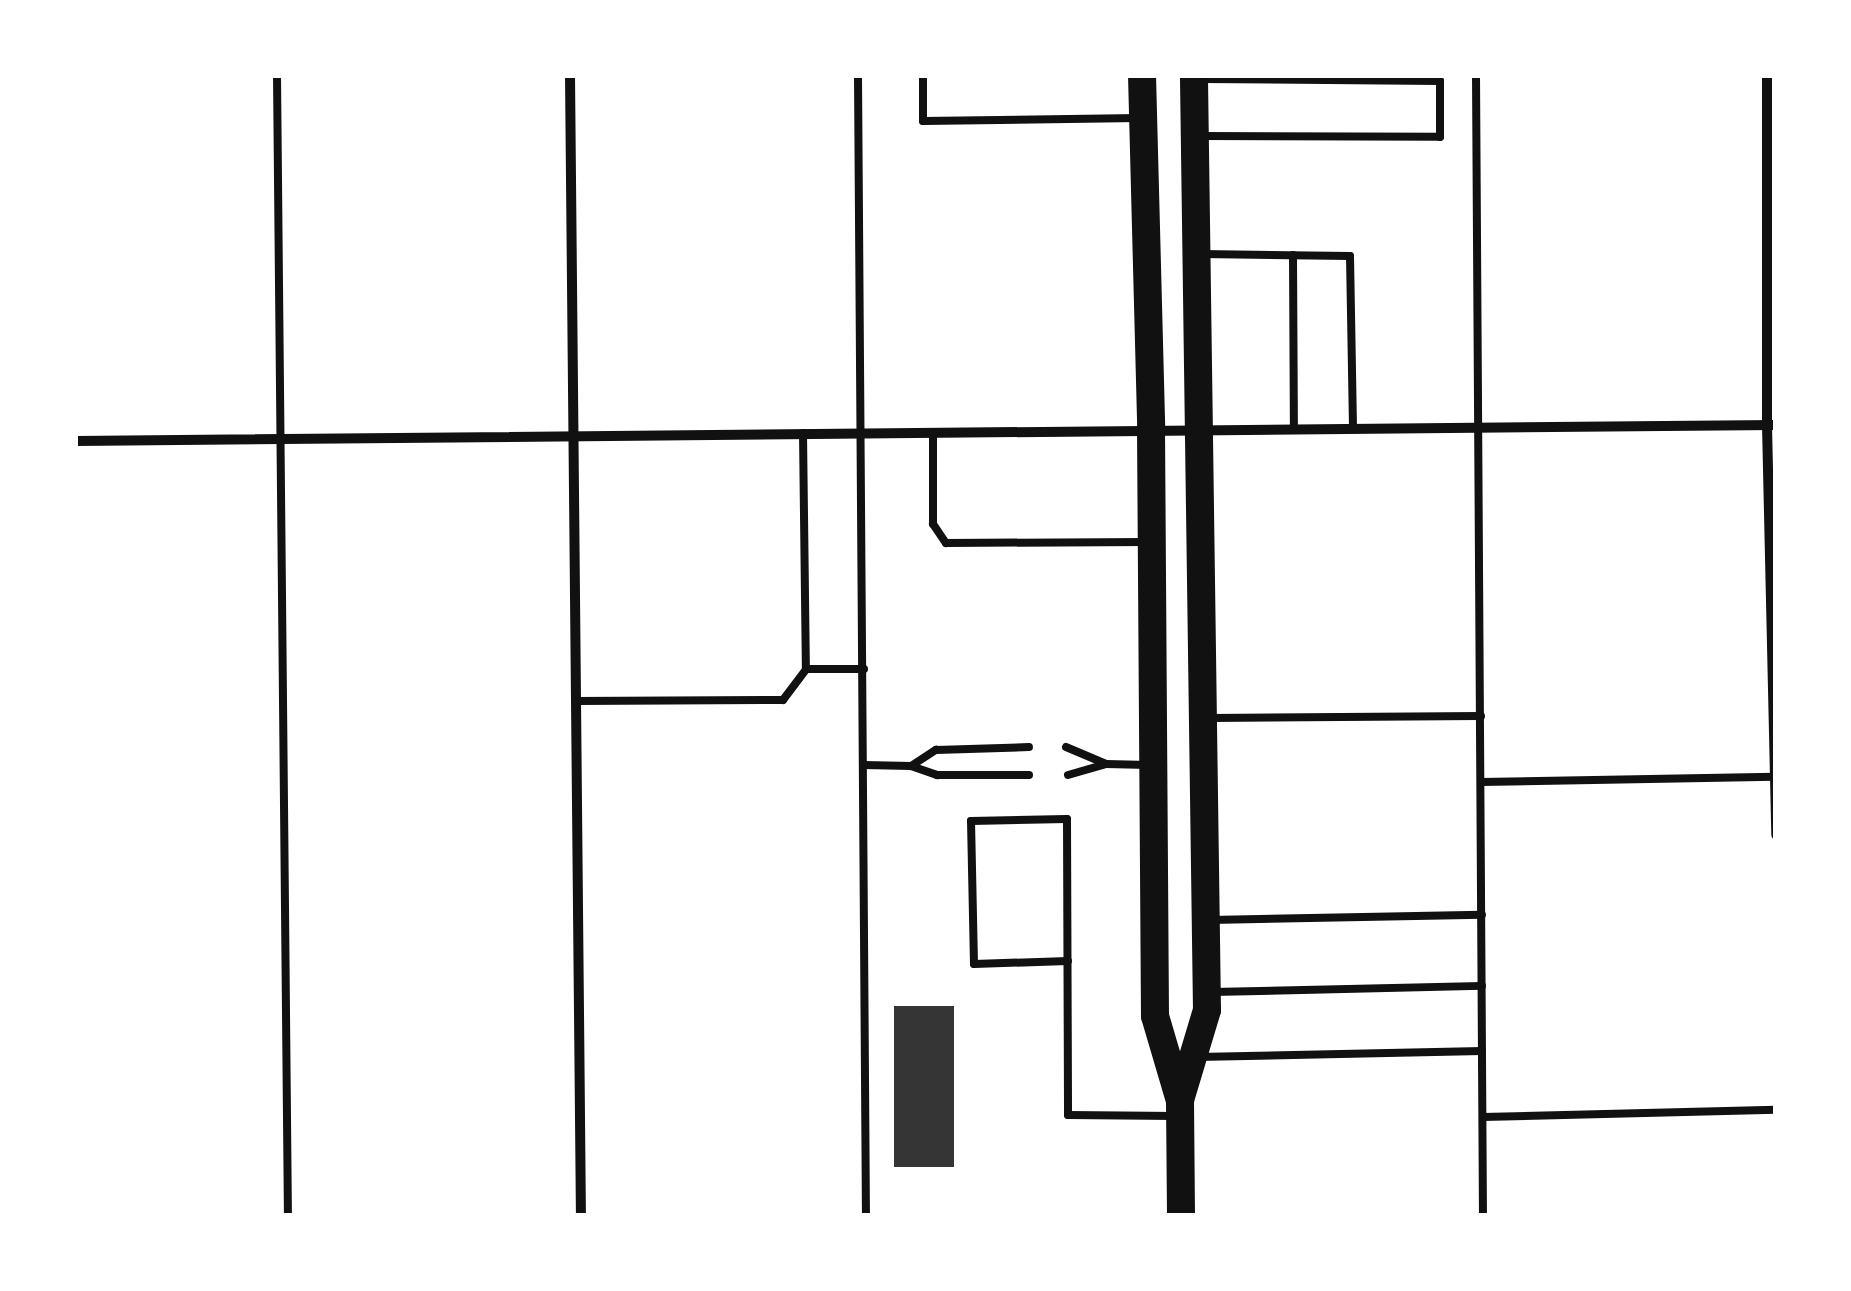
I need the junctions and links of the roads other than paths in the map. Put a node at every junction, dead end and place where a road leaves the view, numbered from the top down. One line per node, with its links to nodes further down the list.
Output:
1 (277, 75): 24 (lane)
2 (570, 75): 23 (street)
3 (858, 75): 21 (lane)
4 (922, 75): 10 (lane)
5 (1142, 75): 10 (highway)
6 (1476, 75): 15 (lane)
7 (1767, 75): 9 (street)
8 (1194, 77): 11 (highway); 11 (lane)
9 (1772, 112): 14 (street)
10 (1143, 118): 19 (highway)
11 (1195, 136): 12 (highway)
12 (1196, 254): 13 (lane); 16 (highway)
13 (1293, 255): 17 (lane); 18 (lane)
14 (1772, 425): 15 (street); 40 (street)
15 (1479, 427): 18 (street); 30 (lane)
16 (1199, 428): 17 (street); 19 (street); 31 (highway)
17 (1294, 428): 18 (street)
18 (1353, 428)
19 (1151, 429): 22 (street); 26 (highway)
20 (803, 432): 21 (street); 23 (street); 28 (lane)
21 (863, 432): 22 (street); 27 (lane)
22 (933, 432): 26 (lane)
23 (572, 436): 24 (street); 29 (street)
24 (284, 439): 25 (street); 53 (lane)
25 (75, 441)
26 (1152, 542): 36 (highway)
27 (864, 669): 28 (lane); 35 (lane)
28 (806, 670): 29 (lane)
29 (575, 701): 54 (street)
30 (1481, 716): 31 (lane); 41 (lane)
31 (1202, 718): 44 (highway)
32 (1029, 747): 37 (lane)
33 (1066, 747): 34 (lane)
34 (1106, 764): 36 (lane); 38 (lane)
35 (864, 765): 37 (lane); 55 (lane)
36 (1153, 765): 50 (highway)
37 (911, 766): 39 (lane)
38 (1068, 774)
39 (1030, 775)
40 (1775, 777): 41 (lane); 42 (street)
41 (1481, 782): 43 (lane)
42 (1776, 835)
43 (1482, 914): 44 (lane); 46 (lane)
44 (1205, 920): 47 (highway)
45 (1068, 961): 45 (lane); 50 (lane)
46 (1482, 986): 47 (lane); 48 (lane)
47 (1206, 992): 49 (highway)
48 (1482, 1050): 49 (lane); 52 (lane)
49 (1193, 1057): 50 (highway)
50 (1180, 1108): 56 (highway)
51 (1776, 1110): 52 (lane)
52 (1483, 1117): 57 (lane)
53 (288, 1216)
54 (581, 1216)
55 (866, 1216)
56 (1181, 1216)
57 (1483, 1216)

